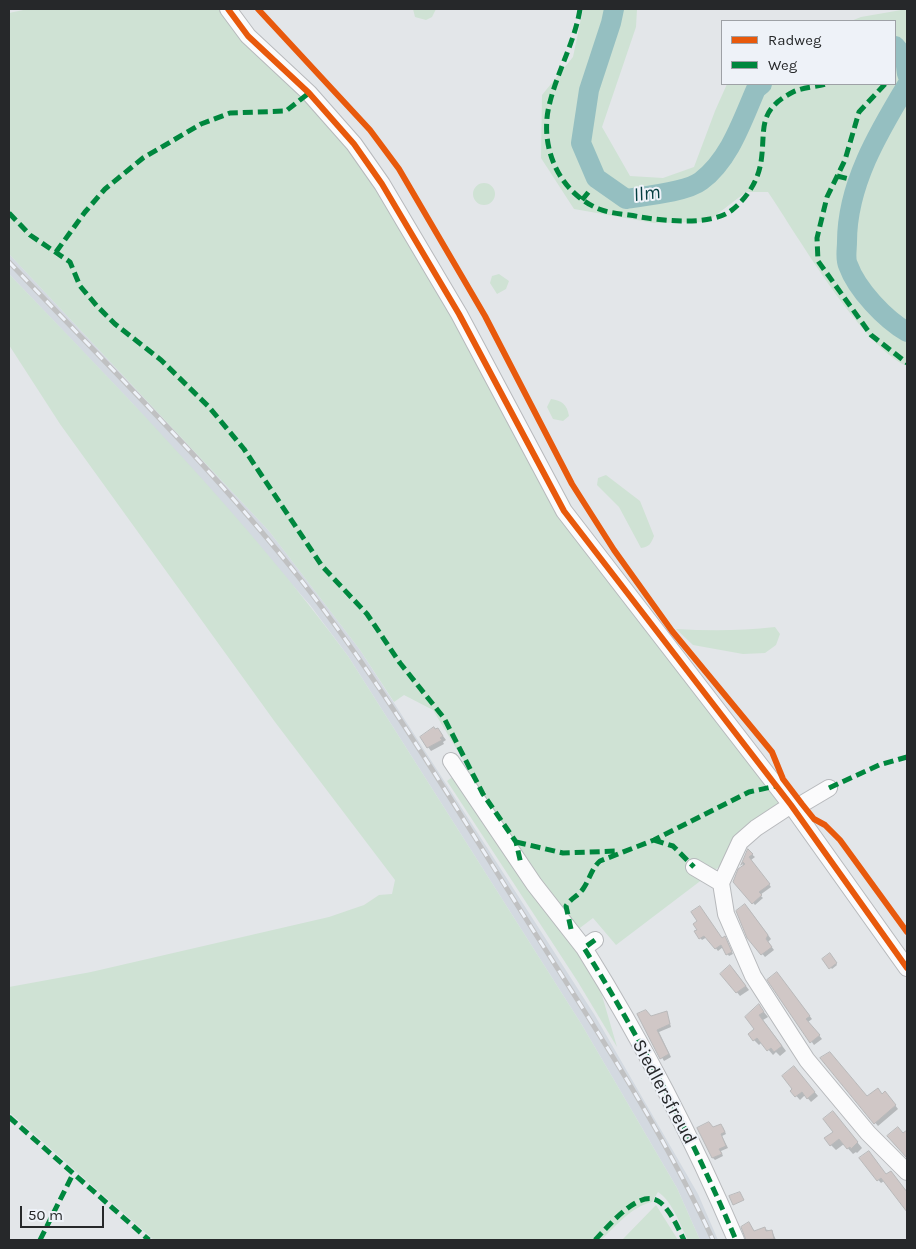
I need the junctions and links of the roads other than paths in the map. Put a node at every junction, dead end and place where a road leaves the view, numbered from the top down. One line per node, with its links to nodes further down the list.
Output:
1 (228, 9): 4 (street)
2 (451, 761): 9 (street, Siedlersfreud)
3 (829, 788): 4 (street)
4 (791, 805): 6 (street); 7 (street)
5 (694, 867): 6 (street)
6 (721, 883): 8 (street)
7 (907, 968)
8 (907, 1172)
9 (736, 1240)

